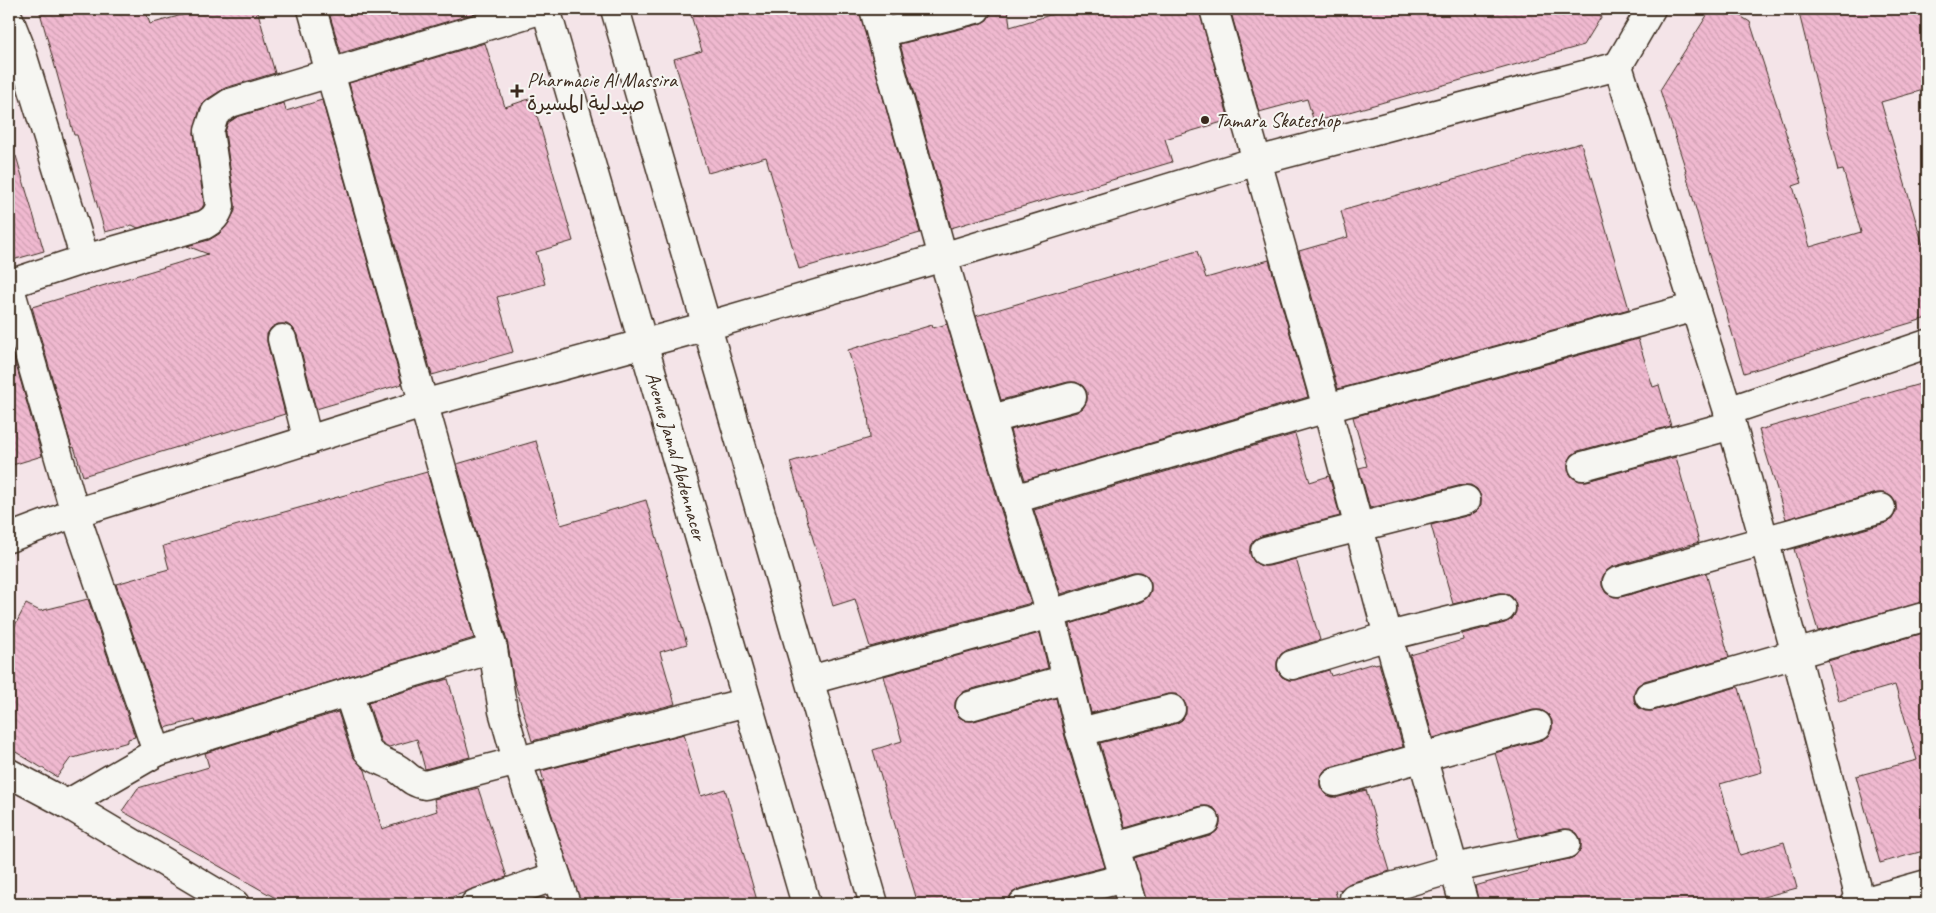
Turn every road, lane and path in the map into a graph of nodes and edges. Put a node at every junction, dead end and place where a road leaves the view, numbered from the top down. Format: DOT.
graph roads {
  1 [pos="312,9"];
  2 [pos="544,9"];
  3 [pos="615,9"];
  4 [pos="976,9"];
  5 [pos="1214,9"];
  6 [pos="1651,9"];
  7 [pos="878,21"];
  8 [pos="12,36"];
  9 [pos="1618,66"];
  10 [pos="328,72"];
  11 [pos="1257,161"];
  12 [pos="943,257"];
  13 [pos="86,259"];
  14 [pos="9,285"];
  15 [pos="1695,307"];
  16 [pos="707,326"];
  17 [pos="282,339"];
  18 [pos="644,344"];
  19 [pos="1927,344"];
  20 [pos="1072,397"];
  21 [pos="423,404"];
  22 [pos="1327,408"];
  23 [pos="1730,418"];
  24 [pos="992,419"];
  25 [pos="308,441"];
  26 [pos="1583,466"];
  27 [pos="1014,499"];
  28 [pos="1466,500"];
  29 [pos="1882,508"];
  30 [pos="75,513"];
  31 [pos="1359,528"];
  32 [pos="9,538"];
  33 [pos="1764,541"];
  34 [pos="1265,551"];
  35 [pos="1617,582"];
  36 [pos="1136,587"];
  37 [pos="1502,608"];
  38 [pos="1051,614"];
  39 [pos="1927,616"];
  40 [pos="1388,636"];
  41 [pos="493,649"];
  42 [pos="1796,654"];
  43 [pos="1292,665"];
  44 [pos="1067,679"];
  45 [pos="810,680"];
  46 [pos="348,692"];
  47 [pos="1649,696"];
  48 [pos="747,702"];
  49 [pos="970,706"];
  50 [pos="1171,709"];
  51 [pos="1537,725"];
  52 [pos="1080,732"];
  53 [pos="157,752"];
  54 [pos="1422,758"];
  55 [pos="517,760"];
  56 [pos="9,773"];
  57 [pos="1335,782"];
  58 [pos="67,804"];
  59 [pos="1205,821"];
  60 [pos="1566,844"];
  61 [pos="1116,847"];
  62 [pos="1455,868"];
  63 [pos="556,876"];
  64 [pos="1125,878"];
  65 [pos="1927,884"];
  66 [pos="1354,898"];
  67 [pos="1858,903"];
  68 [pos="235,904"];
  69 [pos="475,904"];
  70 [pos="566,904"];
  71 [pos="806,904"];
  72 [pos="874,904"];
  73 [pos="1023,904"];
  74 [pos="1132,904"];
  75 [pos="1464,904"];
  1 -- 10 [label="street"];
  2 -- 10 [label="street"];
  2 -- 18 [label="street, Avenue Jamal Abdennacer"];
  3 -- 16 [label="street"];
  4 -- 7 [label="street"];
  5 -- 11 [label="street"];
  6 -- 9 [label="street"];
  7 -- 12 [label="street"];
  8 -- 13 [label="street"];
  9 -- 11 [label="street"];
  9 -- 15 [label="street"];
  10 -- 13 [label="street"];
  10 -- 21 [label="street"];
  11 -- 12 [label="street"];
  11 -- 22 [label="street"];
  12 -- 16 [label="street"];
  12 -- 24 [label="street"];
  13 -- 14 [label="street"];
  14 -- 30 [label="street"];
  15 -- 22 [label="street"];
  15 -- 23 [label="street"];
  16 -- 18 [label="street"];
  16 -- 45 [label="street"];
  17 -- 25 [label="street"];
  18 -- 21 [label="street"];
  18 -- 48 [label="street, Avenue Jamal Abdennacer"];
  19 -- 23 [label="street"];
  20 -- 24 [label="street"];
  21 -- 25 [label="street"];
  21 -- 41 [label="street"];
  22 -- 27 [label="street"];
  22 -- 31 [label="street"];
  23 -- 26 [label="street"];
  23 -- 33 [label="street"];
  24 -- 27 [label="street"];
  25 -- 30 [label="street"];
  27 -- 38 [label="street"];
  28 -- 31 [label="street"];
  29 -- 33 [label="street"];
  30 -- 32 [label="street"];
  30 -- 53 [label="street"];
  31 -- 34 [label="street"];
  31 -- 40 [label="street"];
  33 -- 35 [label="street"];
  33 -- 42 [label="street"];
  36 -- 38 [label="street"];
  37 -- 40 [label="street"];
  38 -- 44 [label="street"];
  38 -- 45 [label="street"];
  39 -- 42 [label="street"];
  40 -- 43 [label="street"];
  40 -- 54 [label="street"];
  41 -- 46 [label="street"];
  41 -- 55 [label="street"];
  42 -- 47 [label="street"];
  42 -- 67 [label="street"];
  44 -- 49 [label="street"];
  44 -- 52 [label="street"];
  45 -- 72 [label="street"];
  46 -- 53 [label="street"];
  46 -- 55 [label="street"];
  48 -- 55 [label="street"];
  48 -- 71 [label="street, Avenue Jamal Abdennacer"];
  50 -- 52 [label="street"];
  51 -- 54 [label="street"];
  52 -- 61 [label="street"];
  53 -- 58 [label="street"];
  54 -- 57 [label="street"];
  54 -- 62 [label="street"];
  55 -- 63 [label="street"];
  56 -- 58 [label="street"];
  58 -- 68 [label="street"];
  59 -- 61 [label="street"];
  60 -- 62 [label="street"];
  61 -- 64 [label="street"];
  62 -- 66 [label="street"];
  62 -- 75 [label="street"];
  63 -- 69 [label="street"];
  63 -- 70 [label="street"];
  64 -- 73 [label="street"];
  64 -- 74 [label="street"];
  65 -- 67 [label="street"];
}
